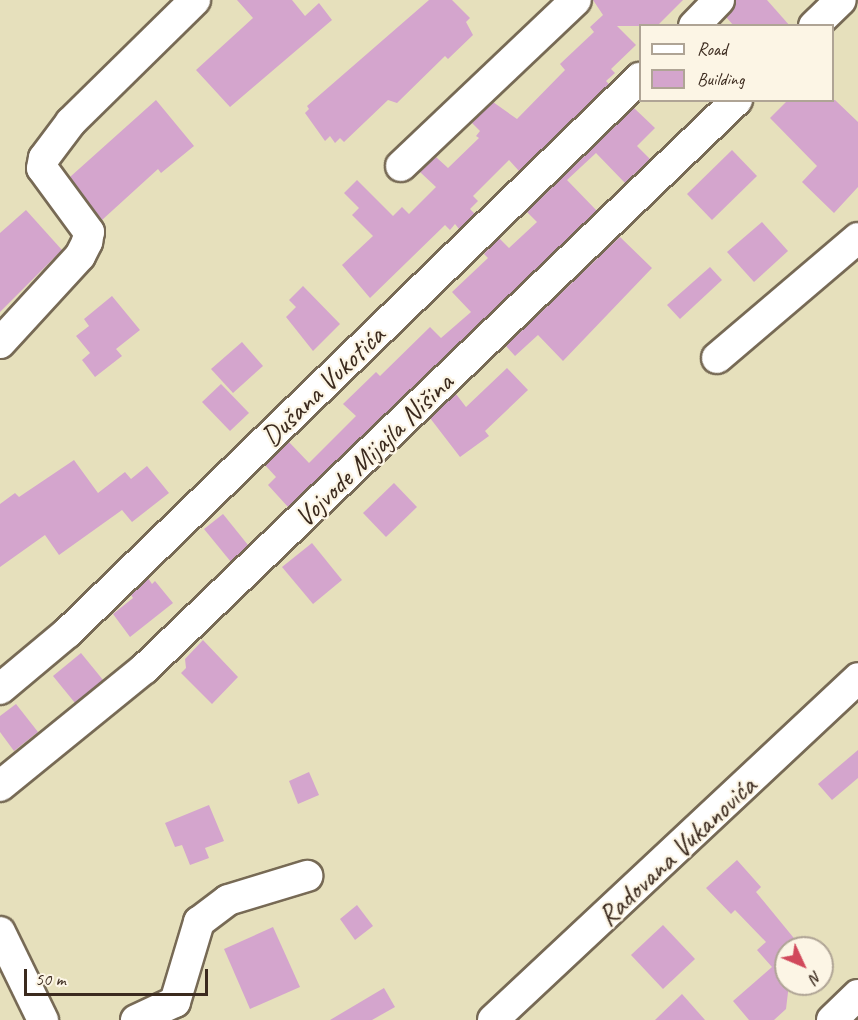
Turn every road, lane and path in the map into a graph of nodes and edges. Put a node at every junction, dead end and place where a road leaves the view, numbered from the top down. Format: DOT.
graph roads {
  1 [pos="195,0"];
  2 [pos="576,0"];
  3 [pos="719,0"];
  4 [pos="841,0"];
  5 [pos="696,24"];
  6 [pos="816,24"];
  7 [pos="639,79"];
  8 [pos="735,102"];
  9 [pos="401,166"];
  10 [pos="858,238"];
  11 [pos="0,344"];
  12 [pos="717,358"];
  13 [pos="858,679"];
  14 [pos="0,689"];
  15 [pos="0,786"];
  16 [pos="307,876"];
  17 [pos="0,932"];
  18 [pos="858,995"];
  19 [pos="43,1020"];
  20 [pos="136,1020"];
  21 [pos="493,1020"];
  22 [pos="832,1020"];
  1 -- 11 [label="street"];
  2 -- 9 [label="street"];
  3 -- 5 [label="street"];
  4 -- 6 [label="street"];
  7 -- 14 [label="street, Dušana Vukotića"];
  8 -- 15 [label="street, Vojvode Mijajla Nišina"];
  10 -- 12 [label="street"];
  13 -- 21 [label="street, Radovana Vukanovića"];
  16 -- 20 [label="street"];
  17 -- 19 [label="street"];
  18 -- 22 [label="street"];
}
